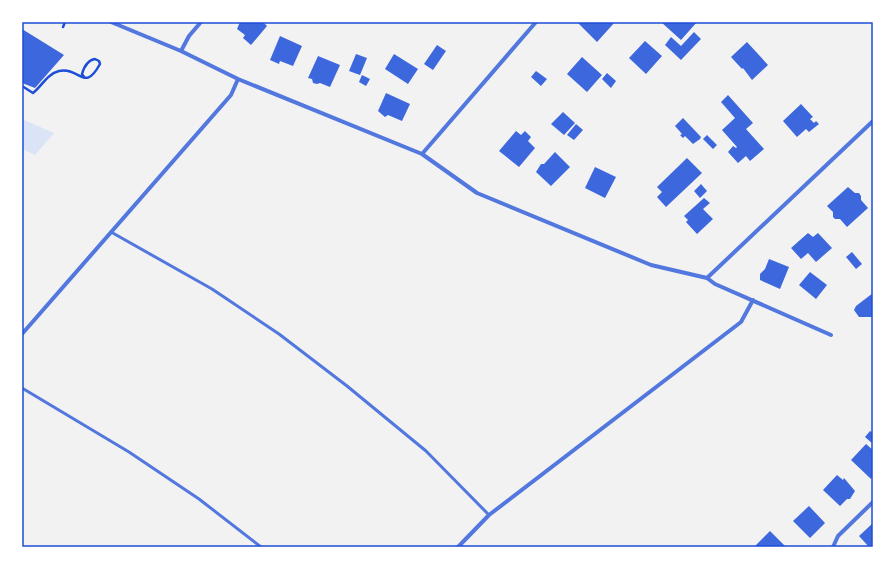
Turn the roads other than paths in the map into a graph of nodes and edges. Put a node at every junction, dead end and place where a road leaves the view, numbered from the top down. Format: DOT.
graph roads {
  1 [pos="111,22"];
  2 [pos="201,22"];
  3 [pos="536,22"];
  4 [pos="181,51"];
  5 [pos="238,79"];
  6 [pos="873,121"];
  7 [pos="422,154"];
  8 [pos="111,232"];
  9 [pos="707,278"];
  10 [pos="753,300"];
  11 [pos="22,334"];
  12 [pos="831,335"];
  13 [pos="22,388"];
  14 [pos="873,502"];
  15 [pos="489,515"];
  16 [pos="261,547"];
  17 [pos="458,547"];
  18 [pos="833,547"];
  1 -- 4 [label="street"];
  2 -- 4 [label="street"];
  3 -- 7 [label="street"];
  4 -- 5 [label="street"];
  5 -- 7 [label="street"];
  5 -- 8 [label="street"];
  6 -- 9 [label="street"];
  7 -- 9 [label="street"];
  8 -- 11 [label="street"];
  8 -- 15 [label="lane"];
  9 -- 10 [label="street"];
  10 -- 12 [label="street"];
  10 -- 15 [label="street"];
  13 -- 16 [label="lane"];
  14 -- 18 [label="street"];
  15 -- 17 [label="street"];
}
